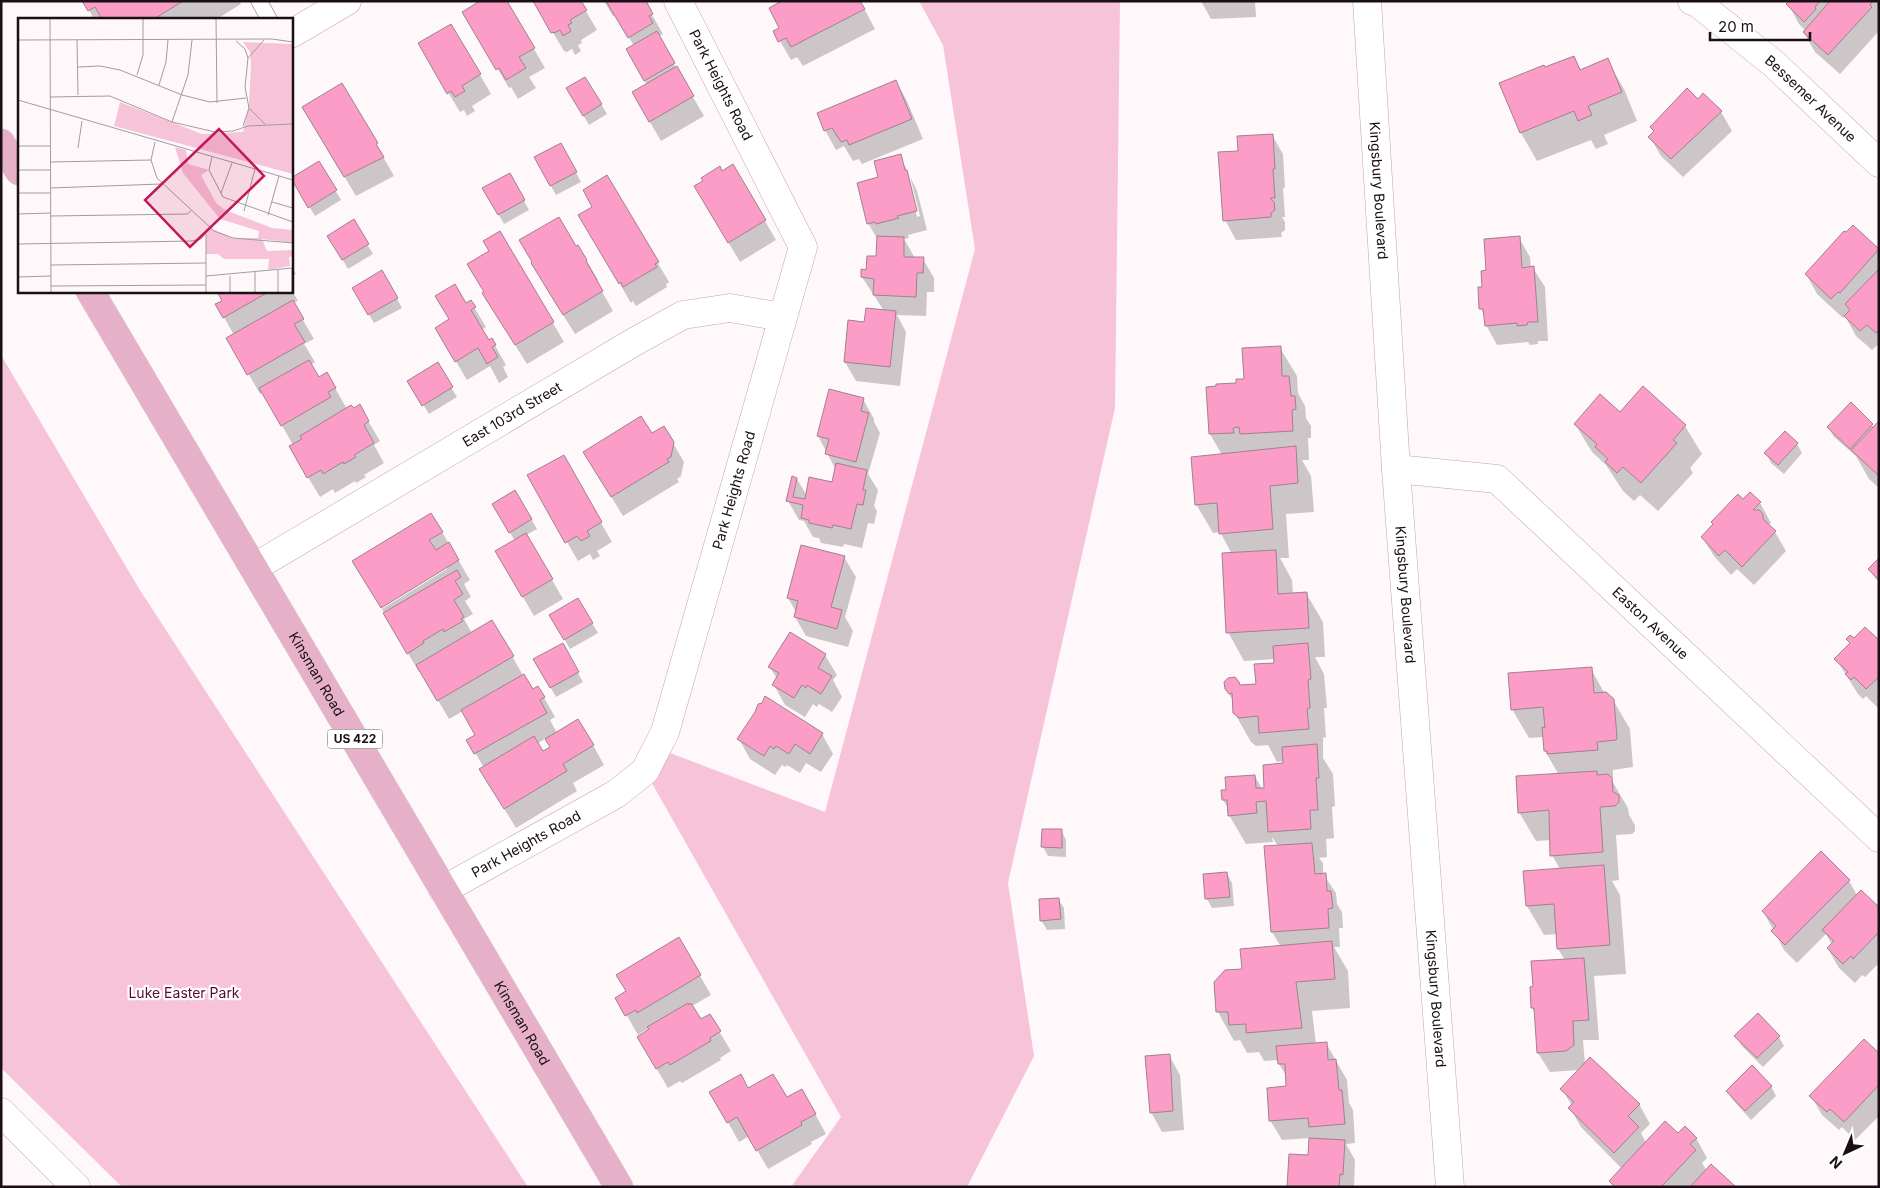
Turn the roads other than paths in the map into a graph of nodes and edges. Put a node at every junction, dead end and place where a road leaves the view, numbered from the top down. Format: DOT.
graph roads {
  1 [pos="259,1"];
  2 [pos="347,1"];
  3 [pos="678,1"];
  4 [pos="1367,1"];
  5 [pos="1692,1"];
  6 [pos="268,18"];
  7 [pos="292,33"];
  8 [pos="1,142"];
  9 [pos="1879,163"];
  10 [pos="18,169"];
  11 [pos="91,292"];
  12 [pos="782,317"];
  13 [pos="1396,469"];
  14 [pos="255,567"];
  15 [pos="1879,838"];
  16 [pos="443,890"];
  17 [pos="1,1112"];
  18 [pos="76,1187"];
  19 [pos="619,1187"];
  20 [pos="1450,1187"];
  1 -- 6 [label="lane"];
  2 -- 7 [label="street"];
  3 -- 12 [label="street, Park Heights Road"];
  4 -- 13 [label="street, Kingsbury Boulevard"];
  5 -- 9 [label="street, Bessemer Avenue"];
  8 -- 10 [label="main road"];
  11 -- 14 [label="main road, Kinsman Road / US 422"];
  12 -- 14 [label="street, East 103rd Street"];
  12 -- 16 [label="street, Park Heights Road"];
  13 -- 15 [label="street, Easton Avenue"];
  13 -- 20 [label="street, Kingsbury Boulevard"];
  14 -- 16 [label="main road, Kinsman Road / US 422"];
  16 -- 19 [label="main road, Kinsman Road / US 422"];
  17 -- 18 [label="street"];
}
